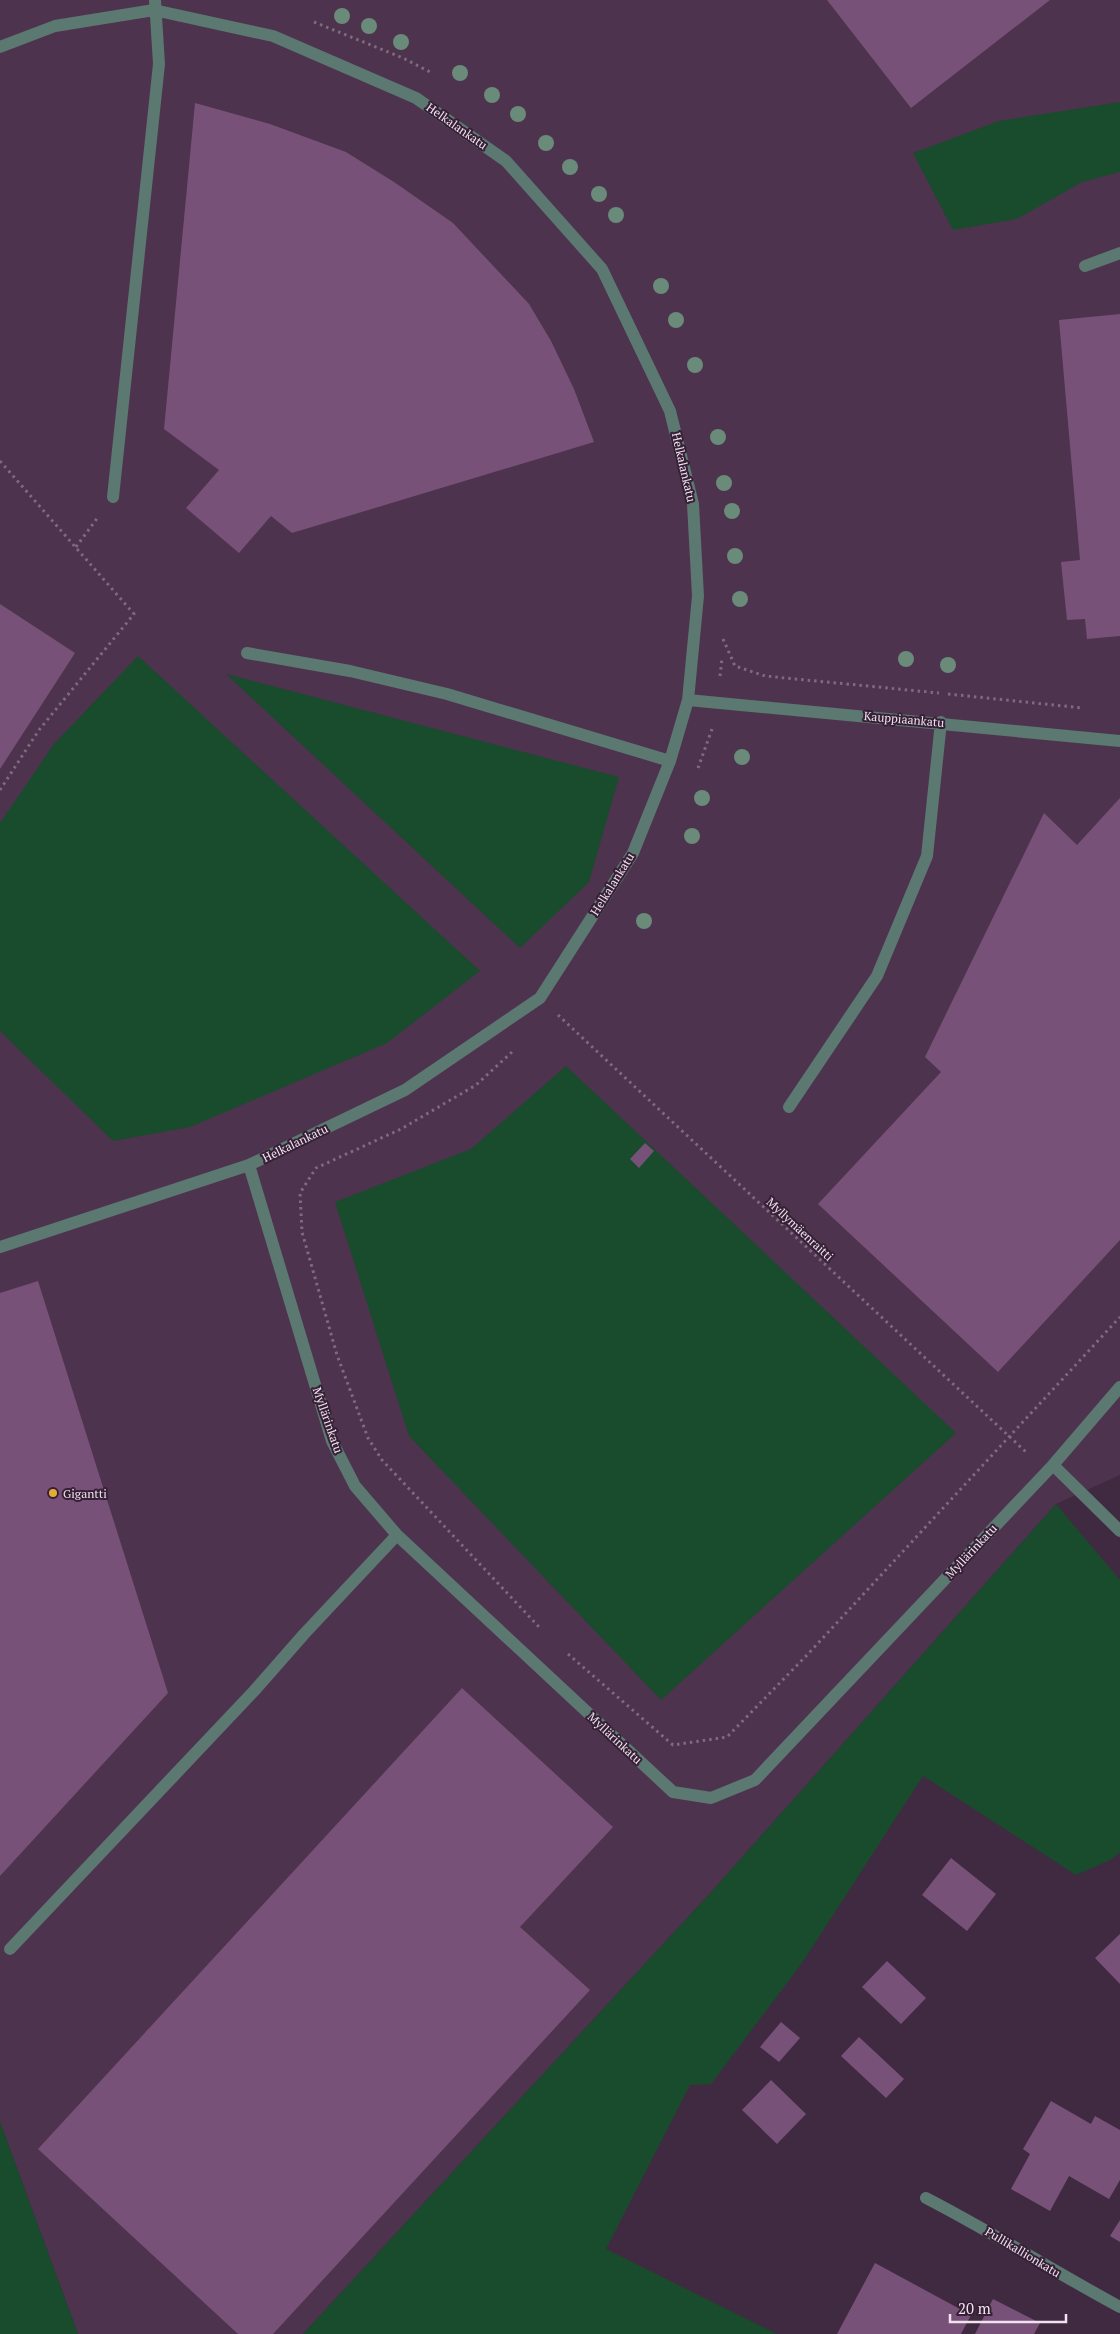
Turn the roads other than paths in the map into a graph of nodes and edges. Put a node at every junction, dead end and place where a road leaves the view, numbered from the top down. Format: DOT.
graph roads {
  1 [pos="154,5"];
  2 [pos="0,47"];
  3 [pos="1120,253"];
  4 [pos="1085,266"];
  5 [pos="113,497"];
  6 [pos="247,653"];
  7 [pos="688,700"];
  8 [pos="941,722"];
  9 [pos="1120,741"];
  10 [pos="670,761"];
  11 [pos="789,1106"];
  12 [pos="249,1165"];
  13 [pos="0,1247"];
  14 [pos="1120,1387"];
  15 [pos="1052,1465"];
  16 [pos="1120,1531"];
  17 [pos="397,1535"];
  18 [pos="10,1949"];
  19 [pos="926,2198"];
  20 [pos="1120,2307"];
  1 -- 2 [label="street, Helkalankatu"];
  1 -- 5 [label="street"];
  1 -- 7 [label="street, Helkalankatu"];
  3 -- 4 [label="street"];
  6 -- 10 [label="street"];
  7 -- 8 [label="street, Kauppiaankatu"];
  7 -- 10 [label="street, Helkalankatu"];
  8 -- 9 [label="street, Kauppiaankatu"];
  8 -- 11 [label="street"];
  10 -- 12 [label="street, Helkalankatu"];
  12 -- 13 [label="street, Helkalankatu"];
  12 -- 17 [label="street, Myllärinkatu"];
  14 -- 15 [label="street, Myllärinkatu"];
  15 -- 16 [label="street"];
  15 -- 17 [label="street, Myllärinkatu"];
  17 -- 18 [label="street"];
  19 -- 20 [label="street, Pullikallionkatu"];
}
